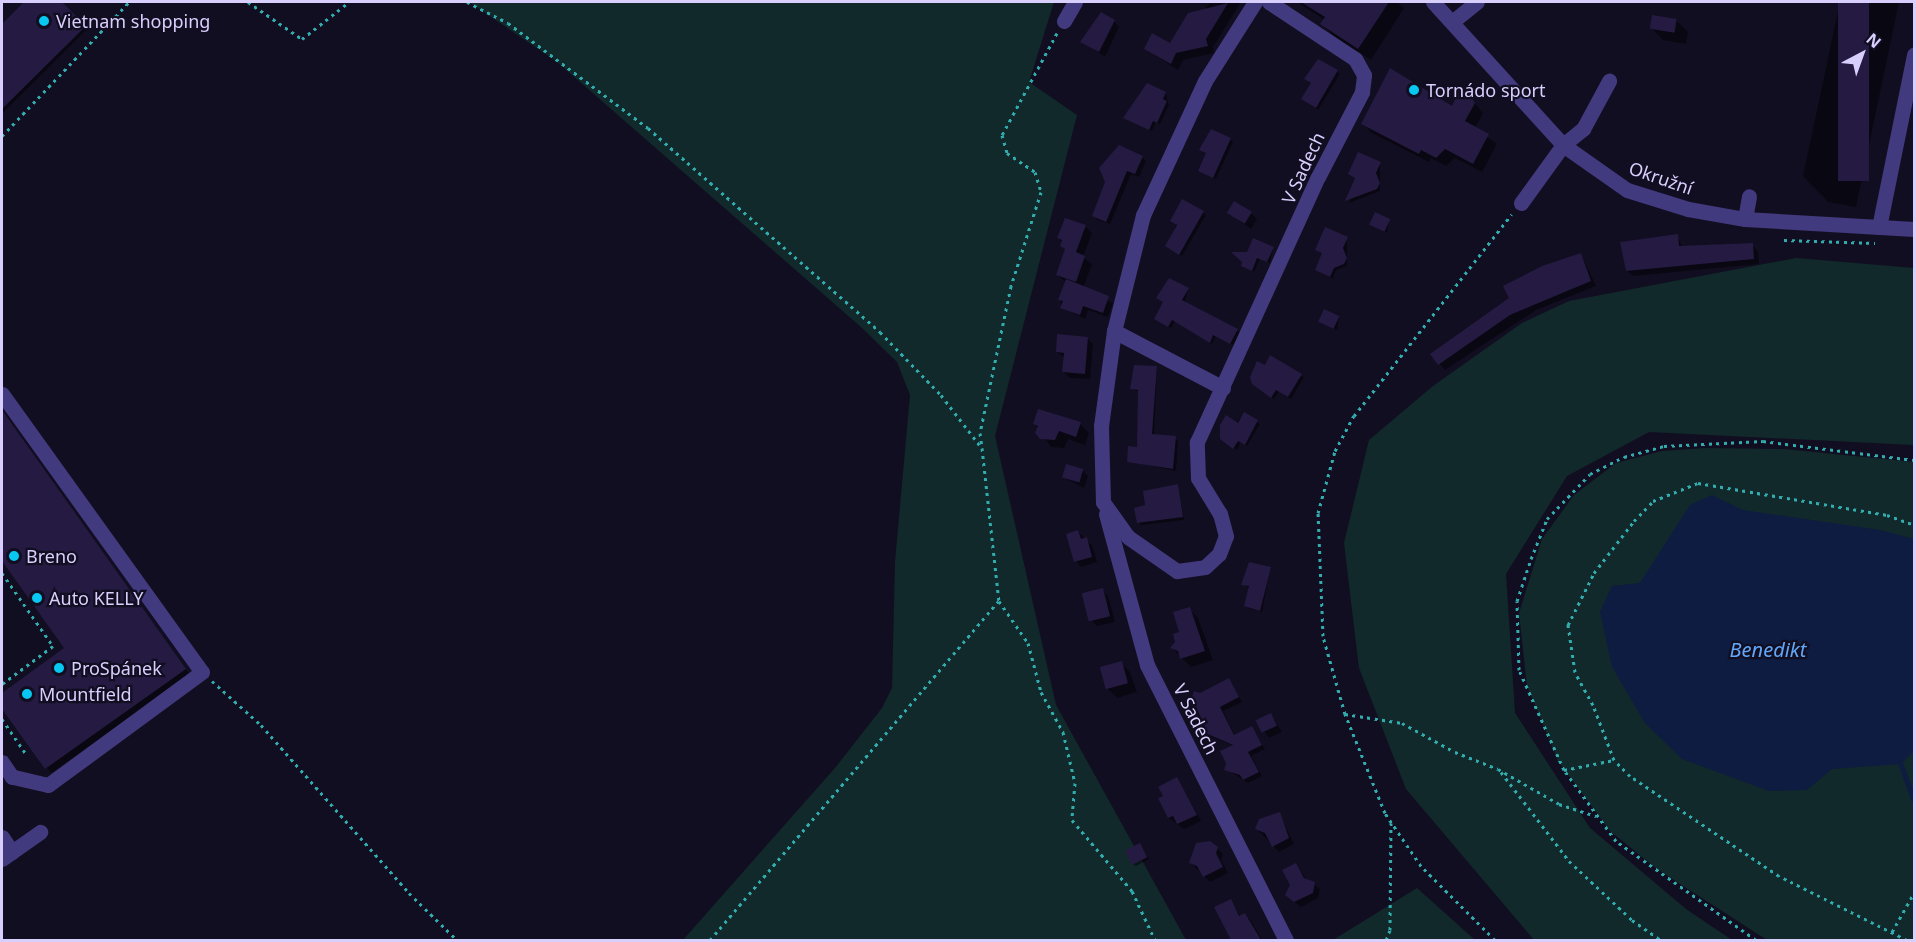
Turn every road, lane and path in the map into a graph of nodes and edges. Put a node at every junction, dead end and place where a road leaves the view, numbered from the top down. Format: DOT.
graph roads {
  1 [pos="129,2"];
  2 [pos="248,2"];
  3 [pos="349,2"];
  4 [pos="467,2"];
  5 [pos="1075,2"];
  6 [pos="1255,2"];
  7 [pos="1269,2"];
  8 [pos="1433,2"];
  9 [pos="1477,2"];
  10 [pos="1064,21"];
  11 [pos="1452,22"];
  12 [pos="1914,55"];
  13 [pos="1609,81"];
  14 [pos="2,136"];
  15 [pos="1563,145"];
  16 [pos="1749,196"];
  17 [pos="1521,202"];
  18 [pos="1745,219"];
  19 [pos="1879,227"];
  20 [pos="1914,229"];
  21 [pos="1784,240"];
  22 [pos="1884,243"];
  23 [pos="1114,332"];
  24 [pos="1223,388"];
  25 [pos="2,394"];
  26 [pos="982,448"];
  27 [pos="1914,460"];
  28 [pos="1103,502"];
  29 [pos="1914,525"];
  30 [pos="2,573"];
  31 [pos="999,601"];
  32 [pos="202,672"];
  33 [pos="2,684"];
  34 [pos="1345,714"];
  35 [pos="2,719"];
  36 [pos="26,754"];
  37 [pos="1614,760"];
  38 [pos="2,762"];
  39 [pos="1498,768"];
  40 [pos="1563,770"];
  41 [pos="1596,816"];
  42 [pos="1391,823"];
  43 [pos="40,832"];
  44 [pos="2,837"];
  45 [pos="7,856"];
  46 [pos="1914,893"];
  47 [pos="1892,932"];
  48 [pos="458,940"];
  49 [pos="710,940"];
  50 [pos="1155,940"];
  51 [pos="1286,940"];
  52 [pos="1386,940"];
  53 [pos="1495,940"];
  54 [pos="1661,940"];
  55 [pos="1756,940"];
  56 [pos="1908,940"];
  1 -- 14 [label="path"];
  2 -- 3 [label="path"];
  4 -- 26 [label="path"];
  5 -- 10 [label="street"];
  6 -- 23 [label="street, V Sadech"];
  7 -- 24 [label="street, V Sadech"];
  8 -- 11 [label="street, Okružní"];
  9 -- 11 [label="street"];
  10 -- 26 [label="path"];
  11 -- 15 [label="street, Okružní"];
  12 -- 19 [label="street"];
  13 -- 15 [label="street"];
  15 -- 17 [label="street"];
  15 -- 18 [label="street, Okružní"];
  16 -- 18 [label="street"];
  17 -- 34 [label="path"];
  18 -- 19 [label="street, Okružní"];
  19 -- 20 [label="street, Okružní"];
  21 -- 22 [label="path"];
  23 -- 24 [label="street"];
  23 -- 28 [label="street, V Sadech"];
  24 -- 28 [label="street, V Sadech"];
  25 -- 32 [label="street"];
  26 -- 31 [label="path"];
  27 -- 40 [label="path"];
  28 -- 51 [label="street, V Sadech"];
  29 -- 37 [label="path"];
  30 -- 33 [label="path"];
  31 -- 49 [label="path"];
  31 -- 50 [label="path"];
  32 -- 38 [label="street"];
  32 -- 48 [label="path"];
  34 -- 39 [label="path"];
  34 -- 42 [label="path"];
  35 -- 36 [label="path"];
  37 -- 40 [label="path"];
  37 -- 47 [label="path"];
  39 -- 41 [label="path"];
  39 -- 54 [label="path"];
  40 -- 41 [label="path"];
  41 -- 55 [label="path"];
  42 -- 52 [label="path"];
  42 -- 53 [label="path"];
  43 -- 45 [label="street"];
  44 -- 45 [label="street"];
  46 -- 47 [label="path"];
  47 -- 56 [label="path"];
}
